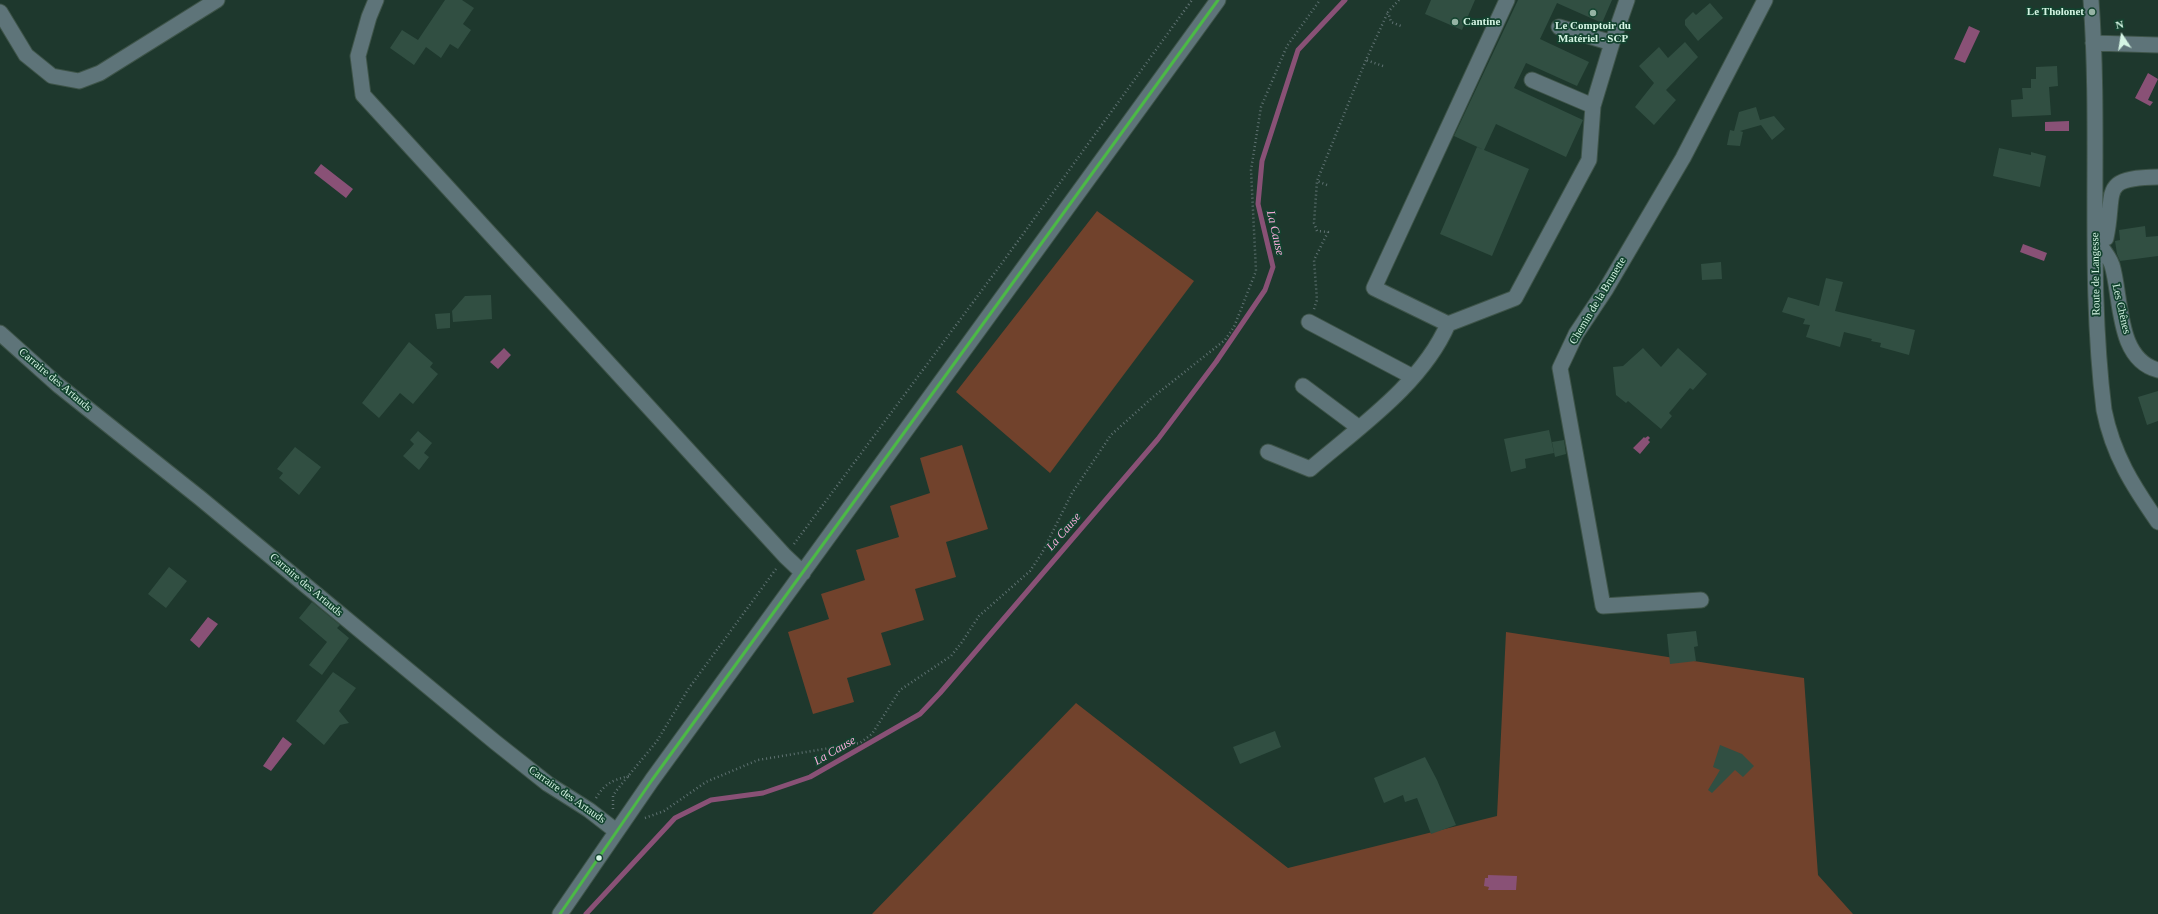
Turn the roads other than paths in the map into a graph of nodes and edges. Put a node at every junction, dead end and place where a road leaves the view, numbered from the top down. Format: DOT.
graph roads {
  1 [pos="217,0"];
  2 [pos="376,0"];
  3 [pos="1218,0"];
  4 [pos="1507,0"];
  5 [pos="1627,0"];
  6 [pos="1765,0"];
  7 [pos="2092,6"];
  8 [pos="0,12"];
  9 [pos="1559,26"];
  10 [pos="1612,42"];
  11 [pos="2093,44"];
  12 [pos="2158,45"];
  13 [pos="1532,80"];
  14 [pos="1593,106"];
  15 [pos="2158,177"];
  16 [pos="2095,239"];
  17 [pos="1309,322"];
  18 [pos="1448,324"];
  19 [pos="0,333"];
  20 [pos="2158,370"];
  21 [pos="1413,377"];
  22 [pos="1303,386"];
  23 [pos="1358,427"];
  24 [pos="1268,452"];
  25 [pos="2158,522"];
  26 [pos="803,573"];
  27 [pos="1701,600"];
  28 [pos="612,827"];
  29 [pos="560,914"];
  1 -- 8 [label="street"];
  2 -- 26 [label="street"];
  3 -- 26 [label="street"];
  4 -- 18 [label="street"];
  5 -- 10 [label="street"];
  6 -- 27 [label="street, Chemin de la Brunette"];
  7 -- 11 [label="street, Route de Langesse"];
  9 -- 10 [label="street"];
  10 -- 14 [label="street"];
  11 -- 12 [label="street"];
  11 -- 16 [label="street, Route de Langesse"];
  13 -- 14 [label="street"];
  14 -- 18 [label="street"];
  15 -- 16 [label="street"];
  16 -- 20 [label="street, Les Chênes"];
  16 -- 25 [label="street, Route de Langesse"];
  17 -- 21 [label="street"];
  18 -- 21 [label="street"];
  19 -- 28 [label="street, Carraire des Artauds"];
  21 -- 23 [label="street"];
  22 -- 23 [label="street"];
  23 -- 24 [label="street"];
  26 -- 28 [label="street"];
  28 -- 29 [label="street"];
}
